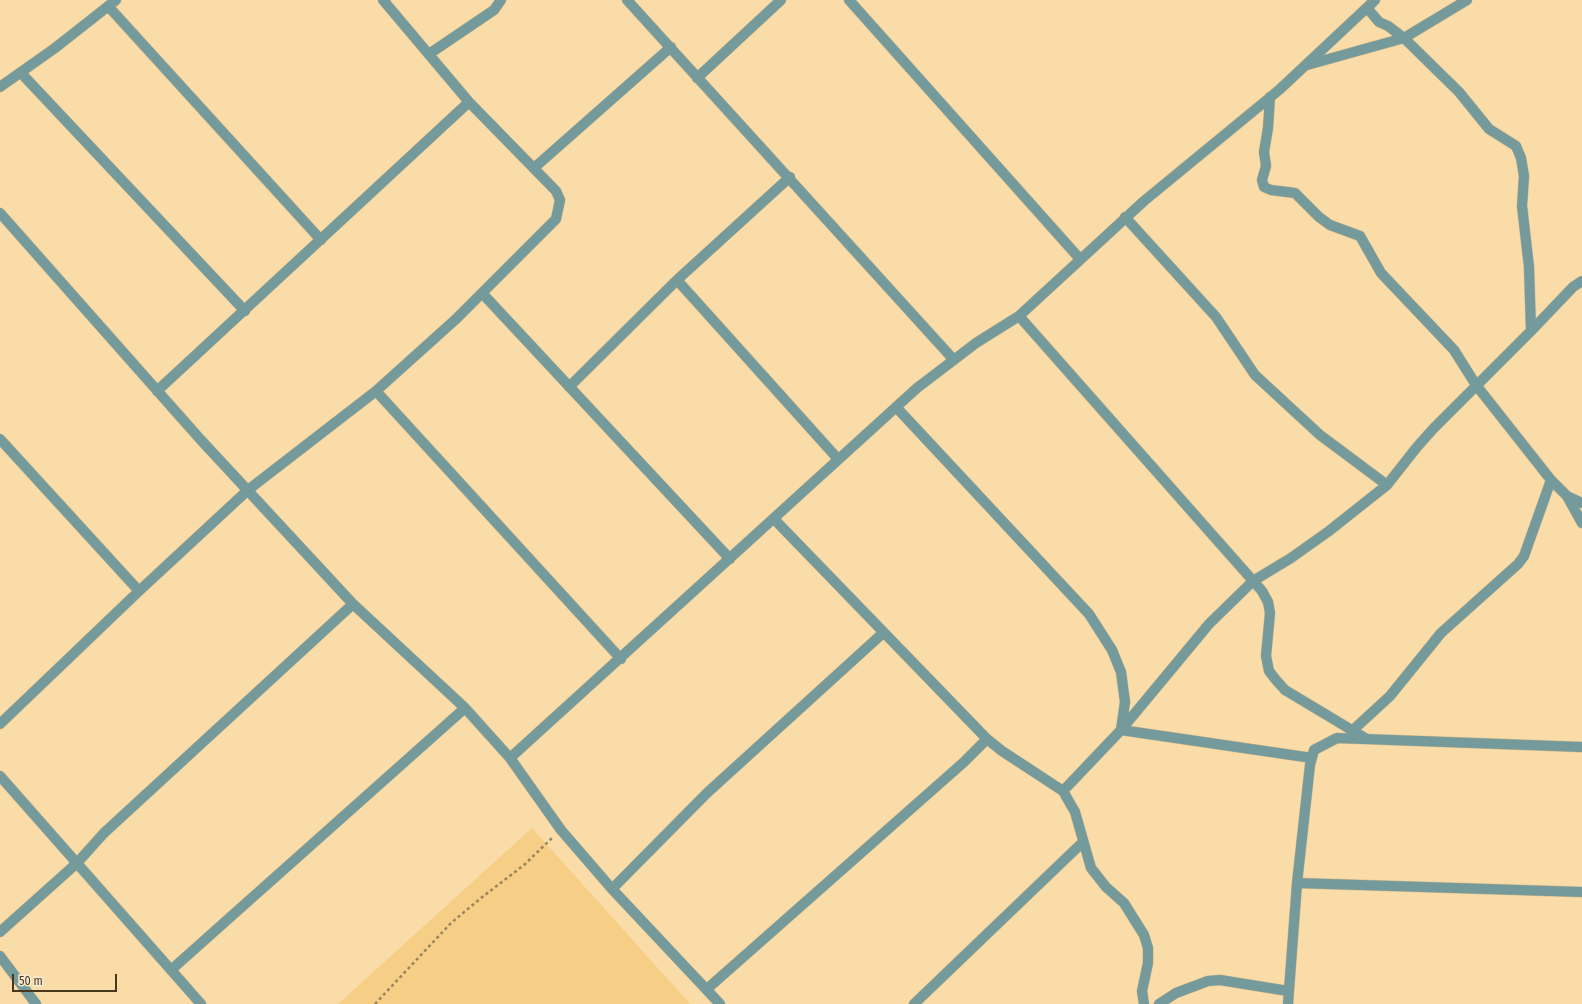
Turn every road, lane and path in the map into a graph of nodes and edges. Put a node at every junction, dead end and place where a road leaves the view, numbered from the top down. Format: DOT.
graph roads {
  1 [pos="383,0"];
  2 [pos="501,0"];
  3 [pos="628,0"];
  4 [pos="780,0"];
  5 [pos="849,0"];
  6 [pos="1375,0"];
  7 [pos="1466,0"];
  8 [pos="112,3"];
  9 [pos="1367,8"];
  10 [pos="1404,38"];
  11 [pos="671,46"];
  12 [pos="429,54"];
  13 [pos="1305,66"];
  14 [pos="21,72"];
  15 [pos="698,78"];
  16 [pos="0,87"];
  17 [pos="1270,97"];
  18 [pos="469,102"];
  19 [pos="534,168"];
  20 [pos="790,177"];
  21 [pos="1,215"];
  22 [pos="1125,218"];
  23 [pos="321,240"];
  24 [pos="1080,259"];
  25 [pos="677,280"];
  26 [pos="1582,280"];
  27 [pos="482,293"];
  28 [pos="245,311"];
  29 [pos="1019,316"];
  30 [pos="1531,331"];
  31 [pos="954,360"];
  32 [pos="1476,385"];
  33 [pos="569,387"];
  34 [pos="376,390"];
  35 [pos="157,391"];
  36 [pos="896,407"];
  37 [pos="0,439"];
  38 [pos="838,459"];
  39 [pos="1551,480"];
  40 [pos="1387,485"];
  41 [pos="248,490"];
  42 [pos="1567,496"];
  43 [pos="1582,503"];
  44 [pos="774,519"];
  45 [pos="1582,523"];
  46 [pos="730,559"];
  47 [pos="1253,581"];
  48 [pos="139,591"];
  49 [pos="354,604"];
  50 [pos="883,633"];
  51 [pos="621,659"];
  52 [pos="464,708"];
  53 [pos="0,724"];
  54 [pos="1121,730"];
  55 [pos="1352,730"];
  56 [pos="1365,738"];
  57 [pos="987,739"];
  58 [pos="1582,747"];
  59 [pos="510,758"];
  60 [pos="1312,758"];
  61 [pos="0,776"];
  62 [pos="1063,791"];
  63 [pos="560,830"];
  64 [pos="1083,842"];
  65 [pos="77,863"];
  66 [pos="1297,883"];
  67 [pos="612,889"];
  68 [pos="1582,892"];
  69 [pos="0,932"];
  70 [pos="0,956"];
  71 [pos="172,970"];
  72 [pos="707,989"];
  73 [pos="1288,991"];
  74 [pos="36,1004"];
  75 [pos="202,1004"];
  76 [pos="375,1004"];
  77 [pos="720,1004"];
  78 [pos="914,1004"];
  79 [pos="1144,1004"];
  80 [pos="1159,1004"];
  81 [pos="1288,1004"];
  1 -- 12 [label="street"];
  2 -- 12 [label="street"];
  3 -- 11 [label="street"];
  4 -- 15 [label="street"];
  5 -- 24 [label="street"];
  6 -- 9 [label="street"];
  7 -- 10 [label="street"];
  8 -- 14 [label="street"];
  8 -- 23 [label="street"];
  9 -- 10 [label="street"];
  9 -- 13 [label="street"];
  10 -- 13 [label="street"];
  10 -- 30 [label="street"];
  11 -- 15 [label="street"];
  11 -- 19 [label="street"];
  12 -- 18 [label="street"];
  13 -- 17 [label="street"];
  14 -- 16 [label="street"];
  14 -- 28 [label="street"];
  15 -- 20 [label="street"];
  17 -- 22 [label="street"];
  17 -- 32 [label="street"];
  18 -- 19 [label="street"];
  18 -- 23 [label="street"];
  19 -- 27 [label="street"];
  20 -- 25 [label="street"];
  20 -- 31 [label="street"];
  21 -- 35 [label="street"];
  22 -- 24 [label="street"];
  22 -- 40 [label="street"];
  23 -- 28 [label="street"];
  24 -- 29 [label="street"];
  25 -- 33 [label="street"];
  25 -- 38 [label="street"];
  26 -- 30 [label="street"];
  27 -- 33 [label="street"];
  27 -- 34 [label="street"];
  28 -- 35 [label="street"];
  29 -- 31 [label="street"];
  29 -- 47 [label="street"];
  30 -- 32 [label="street"];
  31 -- 36 [label="street"];
  32 -- 39 [label="street"];
  32 -- 40 [label="street"];
  33 -- 46 [label="street"];
  34 -- 41 [label="street"];
  34 -- 51 [label="street"];
  35 -- 41 [label="street"];
  36 -- 38 [label="street"];
  36 -- 54 [label="street"];
  37 -- 48 [label="street"];
  38 -- 44 [label="street"];
  39 -- 42 [label="street"];
  39 -- 55 [label="street"];
  40 -- 47 [label="street"];
  41 -- 48 [label="street"];
  41 -- 49 [label="street"];
  42 -- 43 [label="street"];
  42 -- 45 [label="street"];
  44 -- 46 [label="street"];
  44 -- 50 [label="street"];
  46 -- 51 [label="street"];
  47 -- 54 [label="street"];
  47 -- 55 [label="street"];
  48 -- 53 [label="street"];
  49 -- 52 [label="street"];
  49 -- 65 [label="street"];
  50 -- 57 [label="street"];
  50 -- 67 [label="street"];
  51 -- 59 [label="street"];
  52 -- 59 [label="street"];
  52 -- 71 [label="street"];
  54 -- 60 [label="street"];
  54 -- 62 [label="street"];
  55 -- 56 [label="street"];
  56 -- 58 [label="street"];
  56 -- 60 [label="street"];
  57 -- 62 [label="street"];
  57 -- 72 [label="street"];
  59 -- 63 [label="street"];
  60 -- 66 [label="street"];
  61 -- 65 [label="street"];
  62 -- 64 [label="street"];
  63 -- 67 [label="street"];
  63 -- 76 [label="path"];
  64 -- 78 [label="street"];
  64 -- 79 [label="street"];
  65 -- 69 [label="street"];
  65 -- 71 [label="street"];
  66 -- 68 [label="street"];
  66 -- 73 [label="street"];
  67 -- 72 [label="street"];
  70 -- 74 [label="street"];
  71 -- 75 [label="street"];
  72 -- 77 [label="street"];
  73 -- 80 [label="street"];
  73 -- 81 [label="street"];
}
